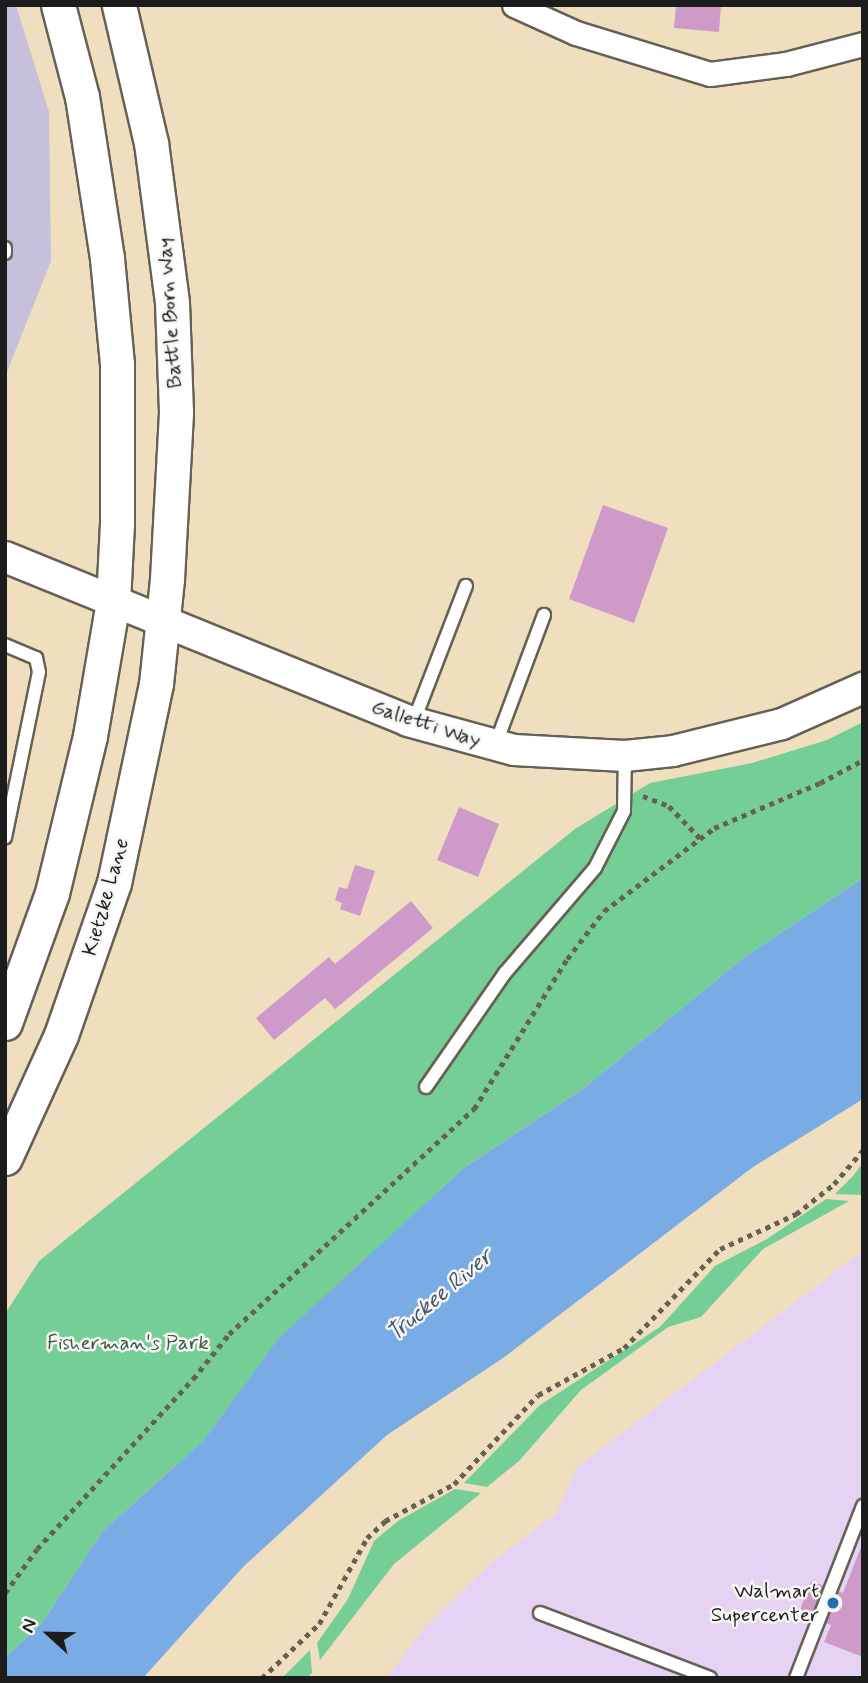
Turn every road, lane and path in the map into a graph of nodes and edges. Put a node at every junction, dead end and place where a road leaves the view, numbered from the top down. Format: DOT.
graph roads {
  1 [pos="58,5"];
  2 [pos="120,5"];
  3 [pos="514,5"];
  4 [pos="863,44"];
  5 [pos="5,557"];
  6 [pos="466,586"];
  7 [pos="113,601"];
  8 [pos="544,615"];
  9 [pos="162,624"];
  10 [pos="5,645"];
  11 [pos="863,688"];
  12 [pos="413,723"];
  13 [pos="495,746"];
  14 [pos="625,756"];
  15 [pos="863,760"];
  16 [pos="625,788"];
  17 [pos="5,838"];
  18 [pos="700,838"];
  19 [pos="5,1023"];
  20 [pos="426,1087"];
  21 [pos="863,1150"];
  22 [pos="5,1158"];
  23 [pos="863,1506"];
  24 [pos="5,1593"];
  25 [pos="540,1613"];
  26 [pos="262,1678"];
  27 [pos="710,1678"];
  28 [pos="796,1678"];
  1 -- 7 [label="main road"];
  2 -- 9 [label="main road, Battle Born Way"];
  3 -- 4 [label="street"];
  5 -- 7 [label="street, Galletti Way"];
  6 -- 12 [label="lane"];
  7 -- 9 [label="street, Galletti Way"];
  7 -- 19 [label="main road"];
  8 -- 13 [label="lane"];
  9 -- 12 [label="street, Galletti Way"];
  9 -- 22 [label="main road, Kietzke Lane"];
  10 -- 17 [label="lane"];
  11 -- 14 [label="street, Galletti Way"];
  12 -- 13 [label="street, Galletti Way"];
  13 -- 14 [label="street, Galletti Way"];
  14 -- 16 [label="lane"];
  15 -- 18 [label="path"];
  16 -- 18 [label="path"];
  16 -- 20 [label="lane"];
  18 -- 24 [label="path"];
  21 -- 26 [label="path"];
  23 -- 28 [label="lane"];
  25 -- 27 [label="lane"];
}
